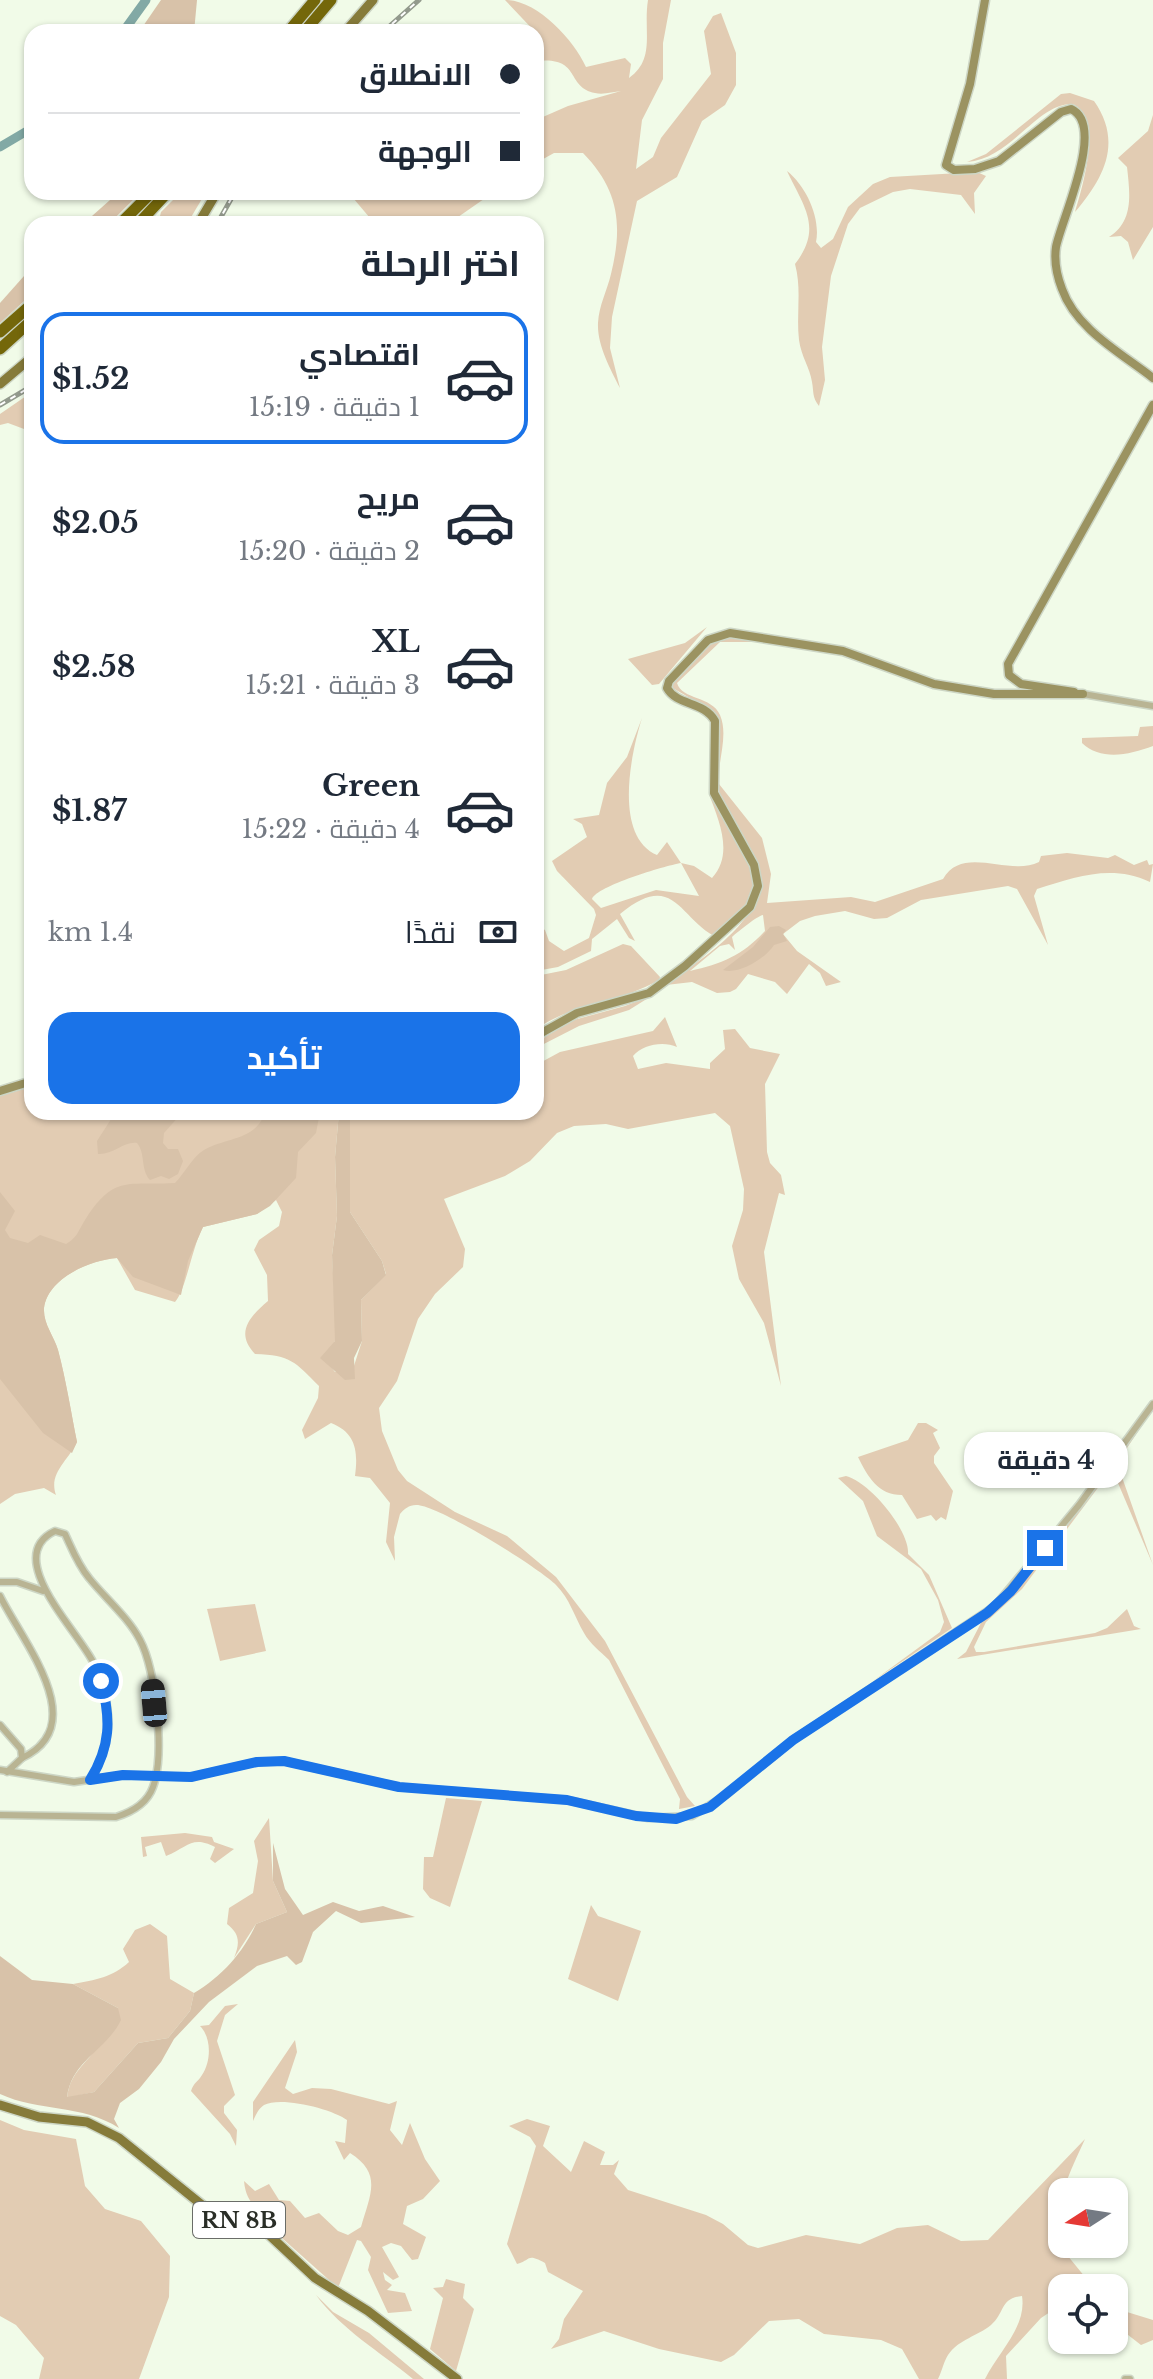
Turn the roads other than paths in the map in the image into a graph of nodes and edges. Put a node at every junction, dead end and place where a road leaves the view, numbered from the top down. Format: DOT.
graph roads {
  1 [pos="315,0"];
  2 [pos="331,0"];
  3 [pos="373,0"];
  4 [pos="985,0"];
  5 [pos="295,24"];
  6 [pos="311,24"];
  7 [pos="352,24"];
  8 [pos="144,200"];
  9 [pos="160,200"];
  10 [pos="128,216"];
  11 [pos="146,216"];
  12 [pos="24,311"];
  13 [pos="24,327"];
  14 [pos="0,332"];
  15 [pos="0,349"];
  16 [pos="24,364"];
  17 [pos="1153,378"];
  18 [pos="0,384"];
  19 [pos="1153,405"];
  20 [pos="1083,694"];
  21 [pos="1153,706"];
  22 [pos="544,1032"];
  23 [pos="24,1084"];
  24 [pos="0,1091"];
  25 [pos="1153,1404"];
  26 [pos="0,1582"];
  27 [pos="43,1591"];
  28 [pos="0,1596"];
  29 [pos="0,1725"];
  30 [pos="22,1758"];
  31 [pos="4,1771"];
  32 [pos="156,1776"];
  33 [pos="90,1780"];
  34 [pos="0,1815"];
  35 [pos="0,2105"];
  36 [pos="457,2379"];
  1 -- 5 [label="highway"];
  2 -- 6 [label="highway"];
  3 -- 7 [label="main road"];
  4 -- 17 [label="street"];
  8 -- 10 [label="highway"];
  9 -- 11 [label="highway"];
  12 -- 14 [label="highway"];
  13 -- 15 [label="highway"];
  16 -- 18 [label="main road"];
  19 -- 20 [label="street"];
  20 -- 21 [label="street"];
  20 -- 22 [label="street"];
  23 -- 24 [label="street"];
  25 -- 32 [label="street"];
  26 -- 27 [label="street"];
  27 -- 32 [label="street"];
  27 -- 33 [label="street"];
  28 -- 30 [label="street"];
  29 -- 30 [label="street"];
  30 -- 31 [label="street"];
  31 -- 33 [label="street"];
  32 -- 33 [label="street"];
  32 -- 34 [label="street"];
  35 -- 36 [label="main road, RN 8B"];
}
